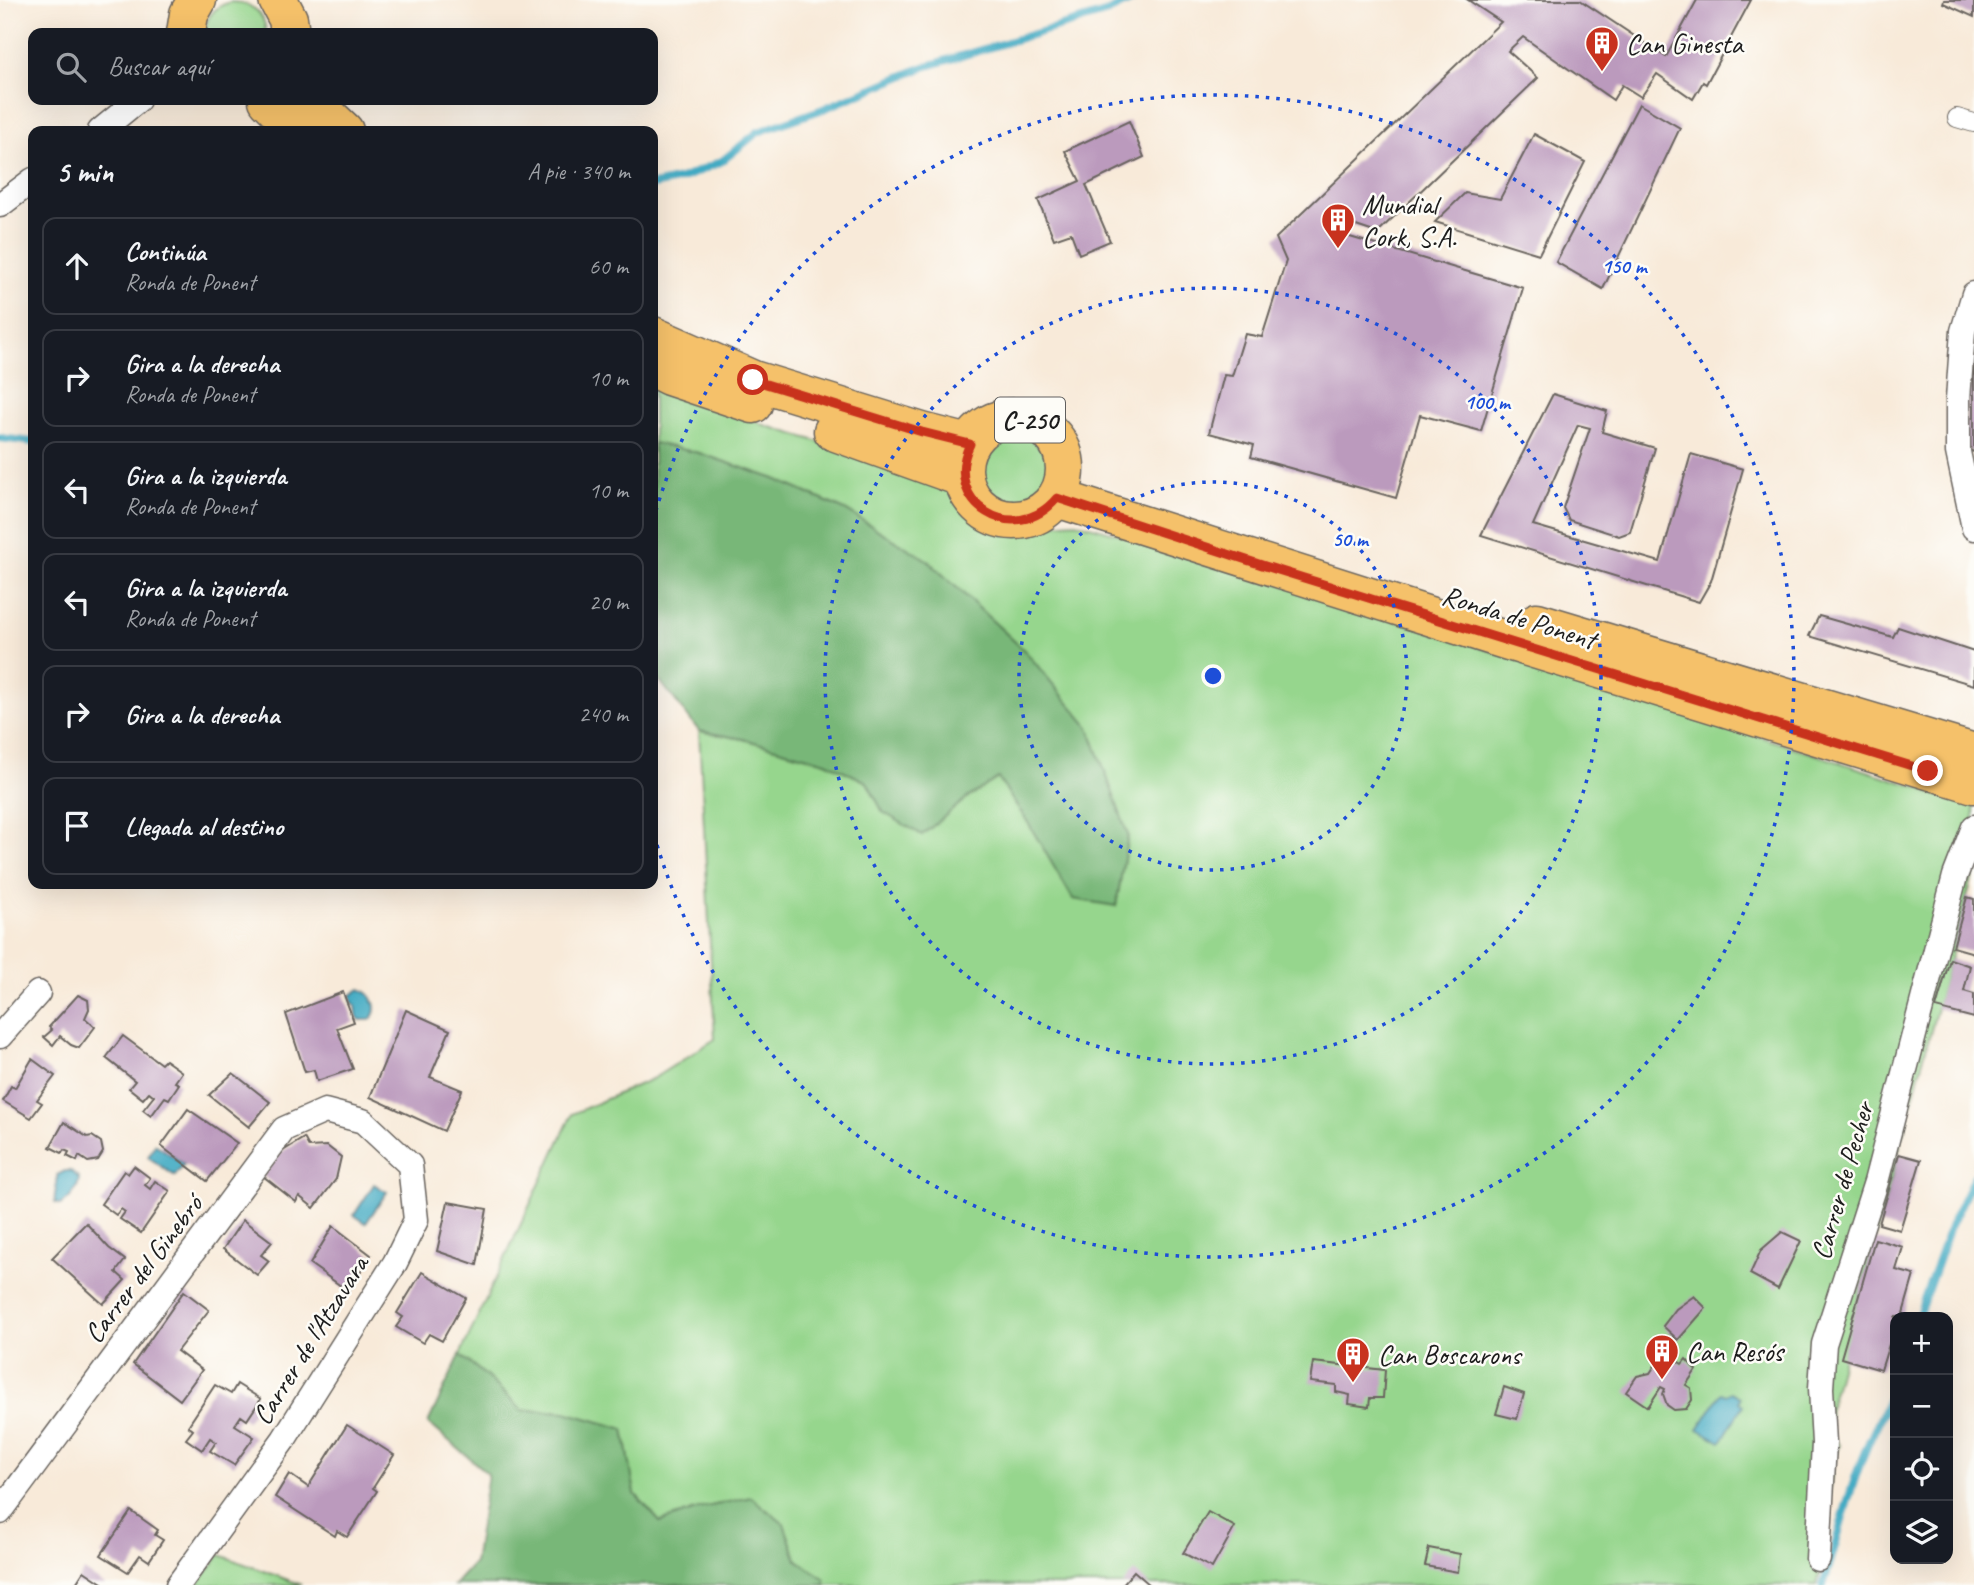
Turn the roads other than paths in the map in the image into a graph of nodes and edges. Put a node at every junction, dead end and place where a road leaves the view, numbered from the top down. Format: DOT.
graph roads {
  1 [pos="132,105"];
  2 [pos="273,105"];
  3 [pos="316,105"];
  4 [pos="106,126"];
  5 [pos="294,126"];
  6 [pos="339,126"];
  7 [pos="28,184"];
  8 [pos="0,205"];
  9 [pos="1974,294"];
  10 [pos="658,338"];
  11 [pos="658,370"];
  12 [pos="967,461"];
  13 [pos="1061,486"];
  14 [pos="1974,528"];
  15 [pos="1974,752"];
  16 [pos="1974,783"];
  17 [pos="1974,827"];
  18 [pos="38,993"];
  19 [pos="0,1035"];
  20 [pos="363,1121"];
  21 [pos="0,1512"];
  22 [pos="1818,1559"];
  23 [pos="178,1585"];
  1 -- 4 [label="street"];
  2 -- 5 [label="main road"];
  3 -- 6 [label="main road"];
  7 -- 8 [label="street"];
  9 -- 14 [label="street"];
  10 -- 12 [label="main road, C-250"];
  11 -- 12 [label="main road"];
  12 -- 13 [label="main road"];
  12 -- 13 [label="main road, C-250"];
  13 -- 15 [label="main road, Ronda de Ponent / C-250"];
  13 -- 16 [label="main road"];
  17 -- 22 [label="street, Carrer de Pecher"];
  18 -- 19 [label="street"];
  20 -- 21 [label="street, Carrer del Ginebró"];
  20 -- 23 [label="street, Carrer de l'Atzavara"];
}
